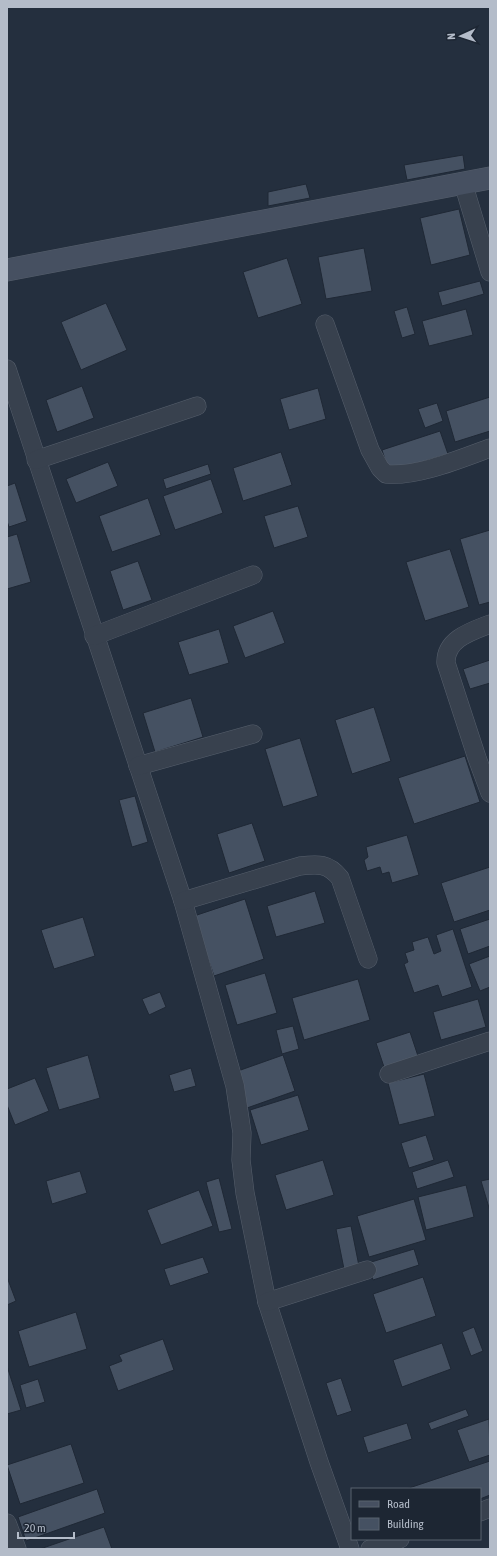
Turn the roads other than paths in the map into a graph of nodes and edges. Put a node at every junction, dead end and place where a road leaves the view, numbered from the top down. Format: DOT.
graph roads {
  1 [pos="490,178"];
  2 [pos="463,183"];
  3 [pos="7,270"];
  4 [pos="490,272"];
  5 [pos="325,324"];
  6 [pos="7,369"];
  7 [pos="197,406"];
  8 [pos="490,448"];
  9 [pos="36,460"];
  10 [pos="253,575"];
  11 [pos="490,624"];
  12 [pos="94,636"];
  13 [pos="254,734"];
  14 [pos="483,756"];
  15 [pos="138,766"];
  16 [pos="490,794"];
  17 [pos="183,901"];
  18 [pos="368,959"];
  19 [pos="490,1041"];
  20 [pos="389,1074"];
  21 [pos="367,1270"];
  22 [pos="267,1302"];
  23 [pos="7,1523"];
  24 [pos="397,1540"];
  25 [pos="17,1549"];
  26 [pos="350,1549"];
  27 [pos="370,1549"];
  1 -- 2 [label="main road"];
  2 -- 3 [label="main road"];
  2 -- 4 [label="street"];
  5 -- 8 [label="street"];
  6 -- 9 [label="street"];
  7 -- 9 [label="street"];
  9 -- 12 [label="street"];
  10 -- 12 [label="street"];
  11 -- 14 [label="street"];
  12 -- 15 [label="street"];
  13 -- 15 [label="street"];
  14 -- 16 [label="street"];
  15 -- 17 [label="street"];
  17 -- 18 [label="street"];
  17 -- 22 [label="street"];
  19 -- 20 [label="street"];
  21 -- 22 [label="street"];
  22 -- 26 [label="street"];
  23 -- 25 [label="street"];
  24 -- 27 [label="street"];
}
